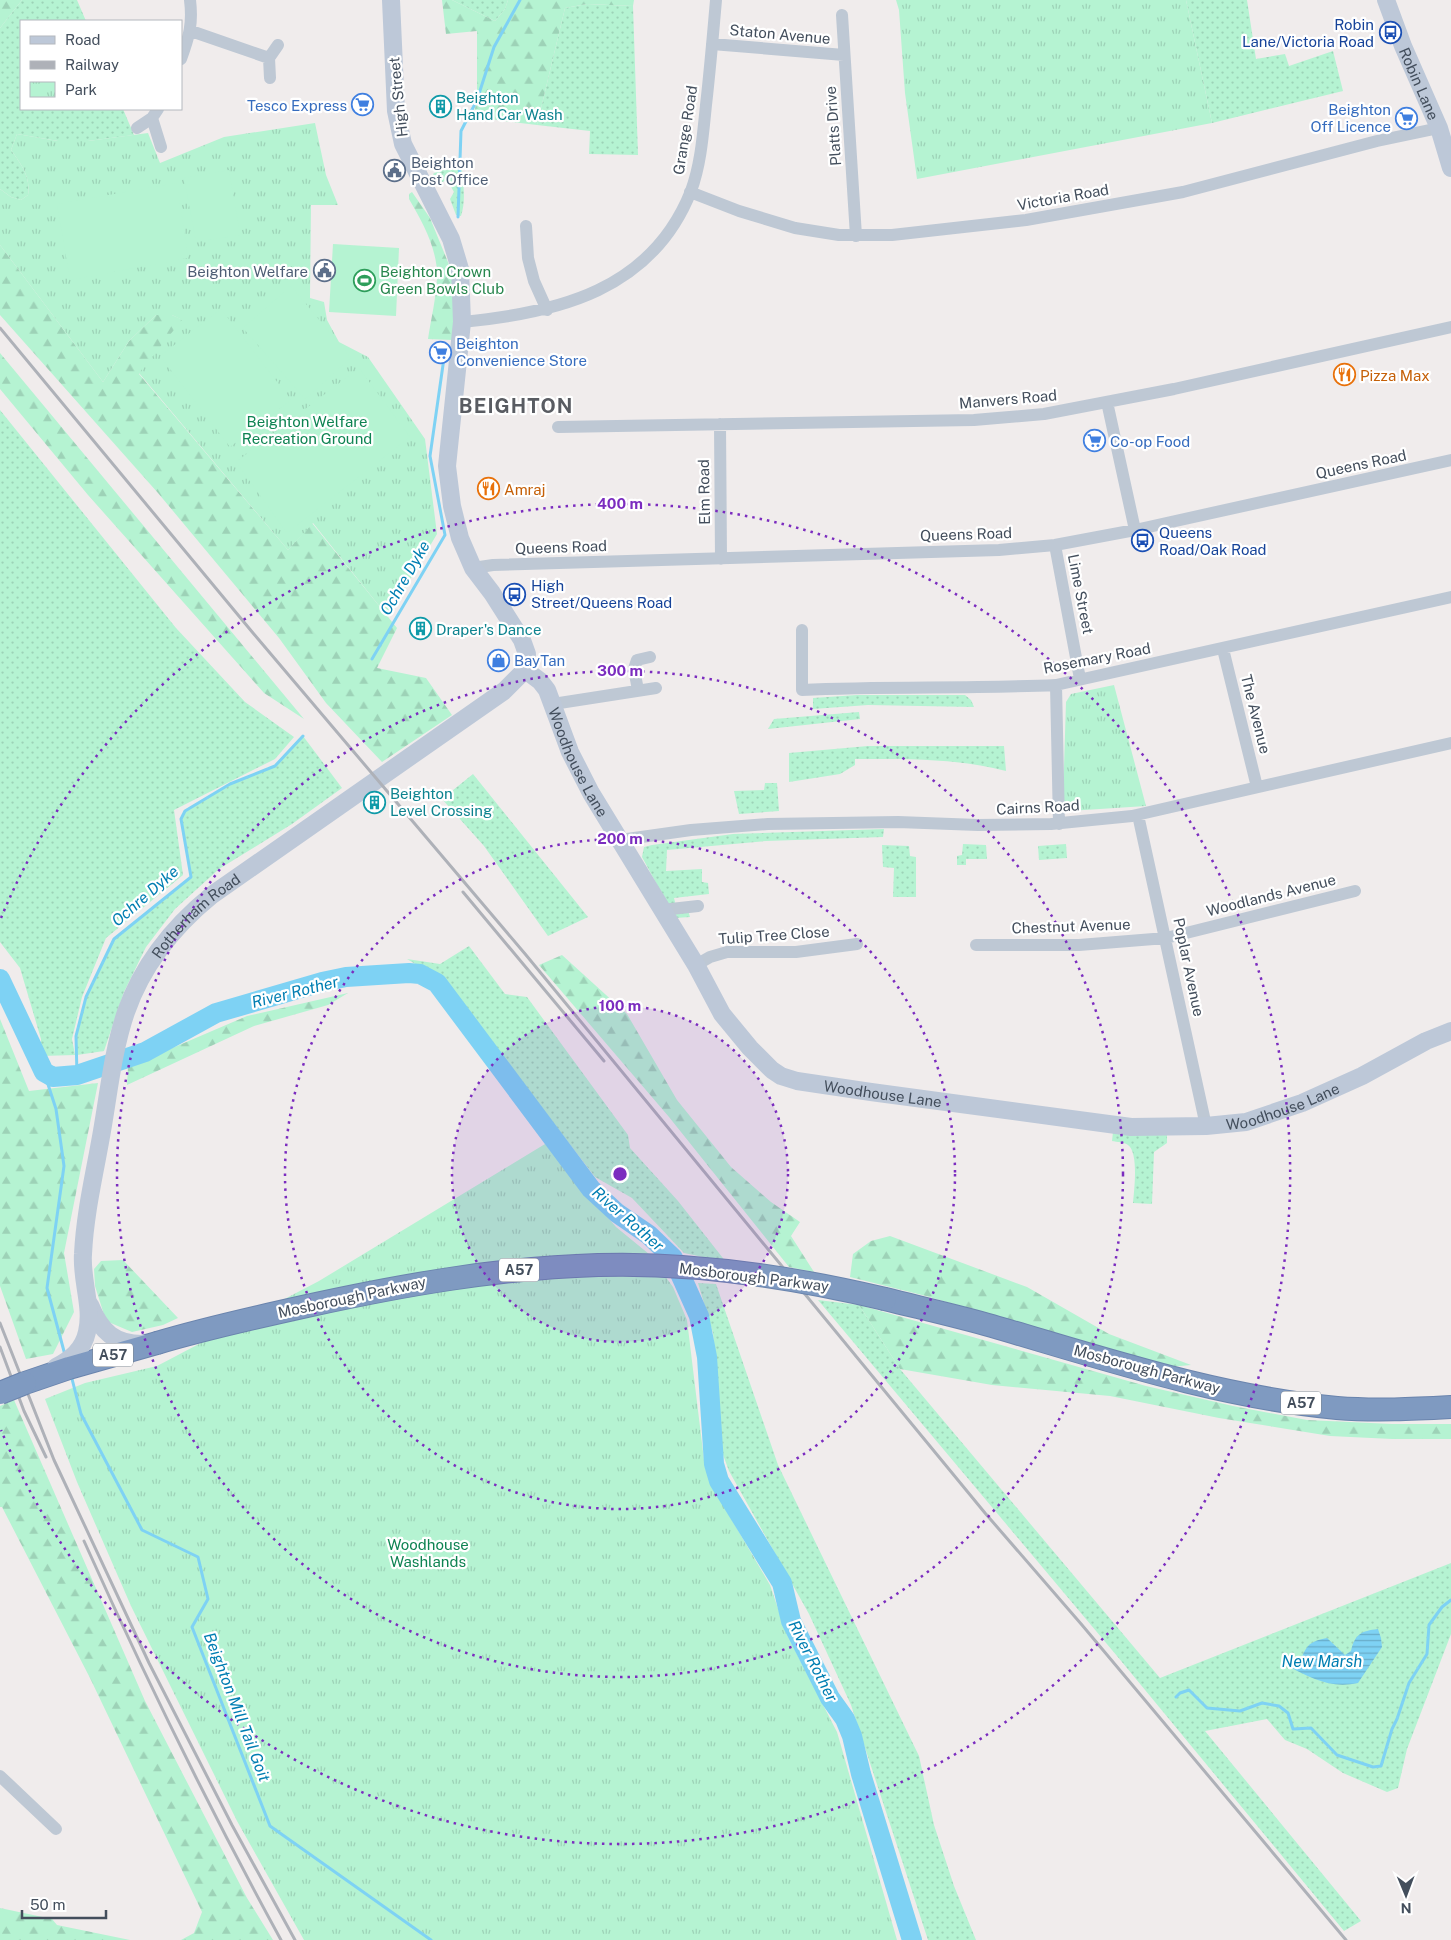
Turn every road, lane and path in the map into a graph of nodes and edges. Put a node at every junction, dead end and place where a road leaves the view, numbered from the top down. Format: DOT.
graph roads {
  1 [pos="190,0"];
  2 [pos="390,0"];
  3 [pos="716,0"];
  4 [pos="1386,0"];
  5 [pos="842,14"];
  6 [pos="191,31"];
  7 [pos="712,44"];
  8 [pos="278,45"];
  9 [pos="844,55"];
  10 [pos="182,56"];
  11 [pos="269,58"];
  12 [pos="270,78"];
  13 [pos="155,114"];
  14 [pos="137,128"];
  15 [pos="1439,128"];
  16 [pos="161,147"];
  17 [pos="1451,168"];
  18 [pos="690,192"];
  19 [pos="526,226"];
  20 [pos="856,236"];
  21 [pos="547,310"];
  22 [pos="462,322"];
  23 [pos="1451,327"];
  24 [pos="1107,402"];
  25 [pos="720,424"];
  26 [pos="558,426"];
  27 [pos="1451,460"];
  28 [pos="1135,530"];
  29 [pos="1055,545"];
  30 [pos="721,559"];
  31 [pos="473,568"];
  32 [pos="1451,597"];
  33 [pos="802,630"];
  34 [pos="1223,649"];
  35 [pos="650,657"];
  36 [pos="524,669"];
  37 [pos="1080,679"];
  38 [pos="1056,685"];
  39 [pos="656,688"];
  40 [pos="638,690"];
  41 [pos="553,704"];
  42 [pos="1451,743"];
  43 [pos="1257,787"];
  44 [pos="1138,815"];
  45 [pos="1059,824"];
  46 [pos="620,840"];
  47 [pos="1355,891"];
  48 [pos="698,906"];
  49 [pos="662,910"];
  50 [pos="1166,938"];
  51 [pos="857,944"];
  52 [pos="976,945"];
  53 [pos="696,965"];
  54 [pos="1451,1032"];
  55 [pos="1206,1126"];
  56 [pos="87,1298"];
  57 [pos="157,1343"];
  58 [pos="69,1364"];
  59 [pos="0,1393"];
  60 [pos="1451,1407"];
  61 [pos="0,1776"];
  62 [pos="56,1828"];
  1 -- 6 [label="street"];
  2 -- 22 [label="street, High Street"];
  3 -- 7 [label="street, Grange Road"];
  4 -- 15 [label="street, Robin Lane"];
  5 -- 9 [label="street, Platts Drive"];
  6 -- 10 [label="street"];
  6 -- 11 [label="street"];
  7 -- 9 [label="street, Staton Avenue"];
  7 -- 18 [label="street, Grange Road"];
  8 -- 11 [label="street"];
  9 -- 20 [label="street, Platts Drive"];
  11 -- 12 [label="street"];
  13 -- 14 [label="street"];
  13 -- 16 [label="street"];
  15 -- 17 [label="street, Robin Lane"];
  15 -- 20 [label="street, Victoria Road"];
  18 -- 20 [label="street, Victoria Road"];
  18 -- 21 [label="street, Grange Road"];
  19 -- 21 [label="street"];
  21 -- 22 [label="street, Grange Road"];
  22 -- 31 [label="street, High Street"];
  23 -- 24 [label="street, Manvers Road"];
  24 -- 25 [label="street, Manvers Road"];
  24 -- 28 [label="street"];
  25 -- 26 [label="street, Manvers Road"];
  25 -- 30 [label="street, Elm Road"];
  27 -- 28 [label="street, Queens Road"];
  28 -- 29 [label="street, Queens Road"];
  29 -- 30 [label="street, Queens Road"];
  29 -- 37 [label="street, Lime Street"];
  30 -- 31 [label="street, Queens Road"];
  31 -- 36 [label="street, High Street"];
  32 -- 34 [label="street, Rosemary Road"];
  33 -- 38 [label="street, Rosemary Road"];
  34 -- 37 [label="street, Rosemary Road"];
  34 -- 43 [label="street, The Avenue"];
  35 -- 40 [label="street"];
  36 -- 41 [label="street, Woodhouse Lane"];
  36 -- 56 [label="street, Rotherham Road"];
  37 -- 38 [label="street, Rosemary Road"];
  38 -- 45 [label="street"];
  39 -- 40 [label="street"];
  40 -- 41 [label="street"];
  41 -- 46 [label="street, Woodhouse Lane"];
  42 -- 43 [label="street, Cairns Road"];
  43 -- 44 [label="street, Cairns Road"];
  44 -- 45 [label="street, Cairns Road"];
  44 -- 50 [label="street, Poplar Avenue"];
  45 -- 46 [label="street, Cairns Road"];
  46 -- 49 [label="street, Woodhouse Lane"];
  47 -- 50 [label="street, Woodlands Avenue"];
  48 -- 49 [label="street"];
  49 -- 53 [label="street, Woodhouse Lane"];
  50 -- 52 [label="street, Chestnut Avenue"];
  50 -- 55 [label="street, Poplar Avenue"];
  51 -- 53 [label="street, Tulip Tree Close"];
  53 -- 55 [label="street, Woodhouse Lane"];
  54 -- 55 [label="street, Woodhouse Lane"];
  56 -- 57 [label="street"];
  56 -- 58 [label="street"];
  57 -- 58 [label="highway, Mosborough Parkway / A57"];
  57 -- 60 [label="highway, Mosborough Parkway / A57, bridge"];
  58 -- 59 [label="highway, Mosborough Parkway / A57, bridge"];
  61 -- 62 [label="street"];
}
